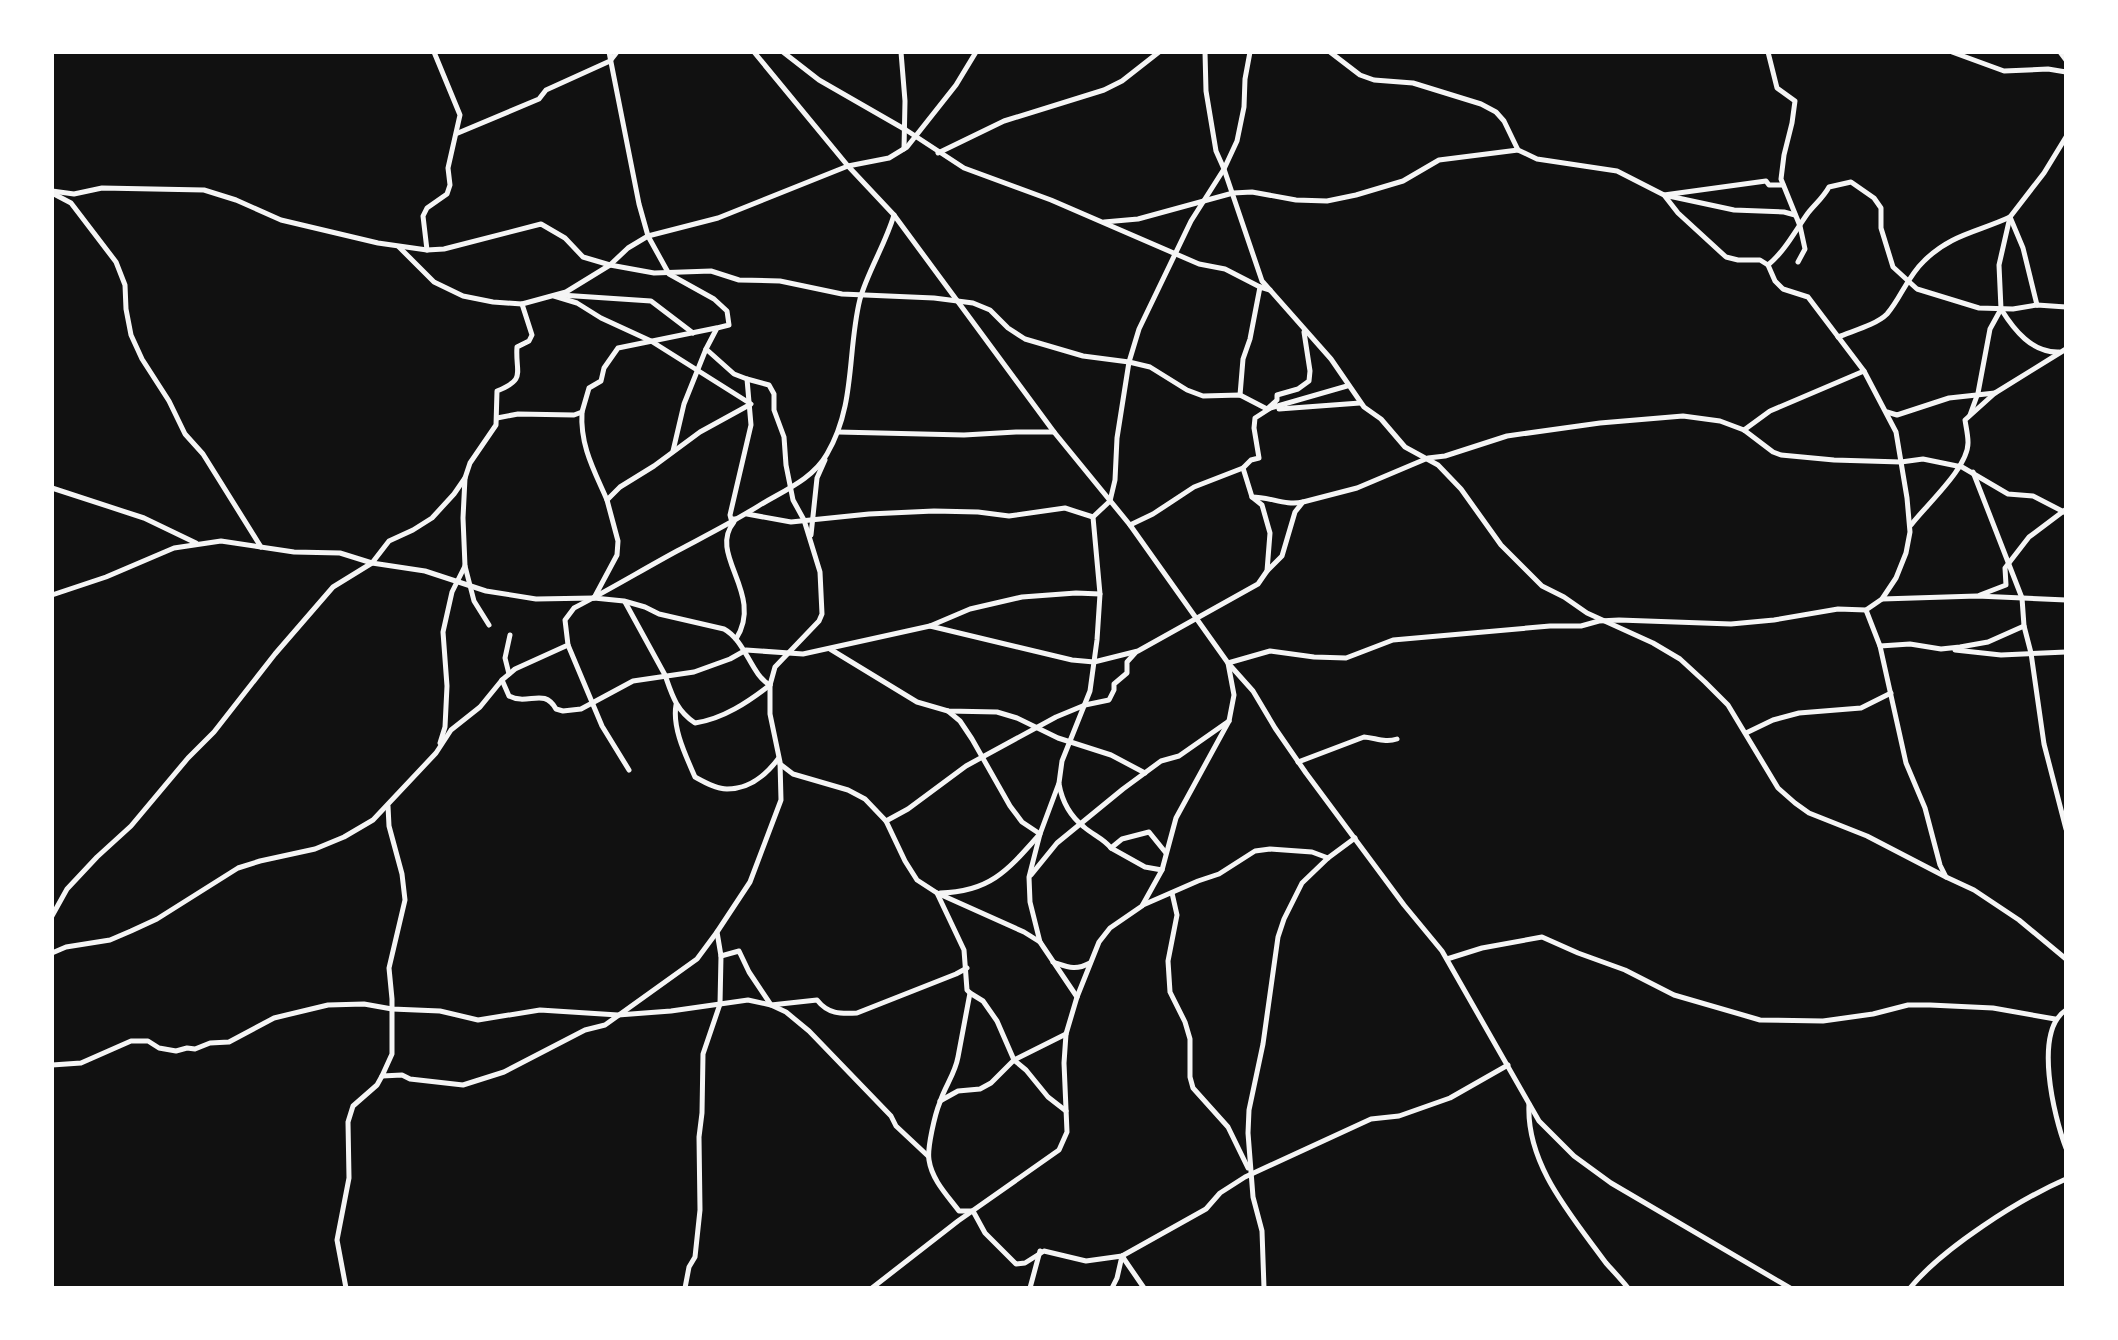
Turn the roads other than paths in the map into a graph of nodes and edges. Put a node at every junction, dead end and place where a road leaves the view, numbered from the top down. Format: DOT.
graph roads {
  1 [pos="434,52"];
  2 [pos="609,52"];
  3 [pos="617,52"];
  4 [pos="754,52"];
  5 [pos="783,52"];
  6 [pos="901,52"];
  7 [pos="976,52"];
  8 [pos="1160,52"];
  9 [pos="1205,52"];
  10 [pos="1250,52"];
  11 [pos="1330,52"];
  12 [pos="1768,52"];
  13 [pos="1952,52"];
  14 [pos="2060,52"];
  15 [pos="2066,60"];
  16 [pos="610,61"];
  17 [pos="2066,72"];
  18 [pos="906,130"];
  19 [pos="458,133"];
  20 [pos="915,137"];
  21 [pos="2064,141"];
  22 [pos="904,149"];
  23 [pos="1518,150"];
  24 [pos="938,153"];
  25 [pos="848,166"];
  26 [pos="1224,169"];
  27 [pos="1783,185"];
  28 [pos="52,192"];
  29 [pos="1233,193"];
  30 [pos="1664,195"];
  31 [pos="1204,201"];
  32 [pos="894,215"];
  33 [pos="1795,215"];
  34 [pos="2010,217"];
  35 [pos="1104,222"];
  36 [pos="1800,226"];
  37 [pos="648,236"];
  38 [pos="399,247"];
  39 [pos="428,250"];
  40 [pos="1176,254"];
  41 [pos="1798,262"];
  42 [pos="610,265"];
  43 [pos="1768,265"];
  44 [pos="669,274"];
  45 [pos="1906,281"];
  46 [pos="1260,287"];
  47 [pos="1270,290"];
  48 [pos="553,295"];
  49 [pos="862,295"];
  50 [pos="957,300"];
  51 [pos="522,304"];
  52 [pos="2037,305"];
  53 [pos="2066,307"];
  54 [pos="2001,309"];
  55 [pos="717,328"];
  56 [pos="1303,329"];
  57 [pos="693,333"];
  58 [pos="1838,337"];
  59 [pos="650,341"];
  60 [pos="706,349"];
  61 [pos="2064,351"];
  62 [pos="1129,362"];
  63 [pos="698,371"];
  64 [pos="1864,371"];
  65 [pos="747,379"];
  66 [pos="1347,386"];
  67 [pos="1978,393"];
  68 [pos="1994,393"];
  69 [pos="1240,395"];
  70 [pos="1360,403"];
  71 [pos="751,404"];
  72 [pos="1267,409"];
  73 [pos="582,412"];
  74 [pos="1887,412"];
  75 [pos="1970,415"];
  76 [pos="496,418"];
  77 [pos="1744,430"];
  78 [pos="838,432"];
  79 [pos="1054,432"];
  80 [pos="673,451"];
  81 [pos="826,457"];
  82 [pos="1428,458"];
  83 [pos="1901,462"];
  84 [pos="1962,467"];
  85 [pos="1243,468"];
  86 [pos="1973,472"];
  87 [pos="465,478"];
  88 [pos="52,488"];
  89 [pos="790,488"];
  90 [pos="1252,497"];
  91 [pos="607,499"];
  92 [pos="1110,501"];
  93 [pos="1303,502"];
  94 [pos="2065,511"];
  95 [pos="747,514"];
  96 [pos="1093,517"];
  97 [pos="736,519"];
  98 [pos="804,520"];
  99 [pos="813,520"];
  100 [pos="1130,525"];
  101 [pos="1911,525"];
  102 [pos="810,540"];
  103 [pos="198,543"];
  104 [pos="261,547"];
  105 [pos="372,563"];
  106 [pos="2010,563"];
  107 [pos="465,566"];
  108 [pos="1267,571"];
  109 [pos="457,580"];
  110 [pos="470,585"];
  111 [pos="1100,594"];
  112 [pos="52,595"];
  113 [pos="1977,596"];
  114 [pos="594,598"];
  115 [pos="2022,598"];
  116 [pos="1882,599"];
  117 [pos="2066,600"];
  118 [pos="624,601"];
  119 [pos="1866,610"];
  120 [pos="1198,619"];
  121 [pos="1606,621"];
  122 [pos="489,625"];
  123 [pos="930,626"];
  124 [pos="2024,626"];
  125 [pos="510,635"];
  126 [pos="736,639"];
  127 [pos="568,645"];
  128 [pos="1880,646"];
  129 [pos="1949,648"];
  130 [pos="830,649"];
  131 [pos="746,650"];
  132 [pos="1138,651"];
  133 [pos="791,652"];
  134 [pos="2066,652"];
  135 [pos="2031,653"];
  136 [pos="1094,662"];
  137 [pos="1228,663"];
  138 [pos="509,674"];
  139 [pos="665,675"];
  140 [pos="502,680"];
  141 [pos="770,685"];
  142 [pos="1891,693"];
  143 [pos="594,703"];
  144 [pos="676,705"];
  145 [pos="1085,705"];
  146 [pos="948,710"];
  147 [pos="1229,721"];
  148 [pos="1037,728"];
  149 [pos="1746,733"];
  150 [pos="1397,739"];
  151 [pos="1070,741"];
  152 [pos="436,753"];
  153 [pos="984,758"];
  154 [pos="779,760"];
  155 [pos="1298,762"];
  156 [pos="629,770"];
  157 [pos="1145,773"];
  158 [pos="1059,783"];
  159 [pos="388,806"];
  160 [pos="886,821"];
  161 [pos="1081,825"];
  162 [pos="2066,828"];
  163 [pos="1040,834"];
  164 [pos="1355,838"];
  165 [pos="1111,848"];
  166 [pos="1166,853"];
  167 [pos="1328,858"];
  168 [pos="1162,870"];
  169 [pos="1029,877"];
  170 [pos="1946,877"];
  171 [pos="937,893"];
  172 [pos="1172,894"];
  173 [pos="1142,906"];
  174 [pos="52,916"];
  175 [pos="717,932"];
  176 [pos="1040,942"];
  177 [pos="52,953"];
  178 [pos="721,956"];
  179 [pos="1447,959"];
  180 [pos="2066,959"];
  181 [pos="1053,962"];
  182 [pos="1091,963"];
  183 [pos="967,968"];
  184 [pos="970,993"];
  185 [pos="1077,997"];
  186 [pos="720,1004"];
  187 [pos="771,1004"];
  188 [pos="392,1009"];
  189 [pos="2066,1010"];
  190 [pos="618,1015"];
  191 [pos="2055,1019"];
  192 [pos="1066,1034"];
  193 [pos="1014,1060"];
  194 [pos="52,1065"];
  195 [pos="1508,1066"];
  196 [pos="382,1076"];
  197 [pos="940,1101"];
  198 [pos="1529,1104"];
  199 [pos="1066,1111"];
  200 [pos="2066,1148"];
  201 [pos="928,1156"];
  202 [pos="1251,1174"];
  203 [pos="2066,1179"];
  204 [pos="973,1211"];
  205 [pos="1040,1251"];
  206 [pos="1122,1256"];
  207 [pos="346,1287"];
  208 [pos="685,1287"];
  209 [pos="872,1287"];
  210 [pos="1030,1287"];
  211 [pos="1111,1287"];
  212 [pos="1144,1287"];
  213 [pos="1264,1287"];
  214 [pos="1628,1287"];
  215 [pos="1790,1287"];
  216 [pos="1910,1287"];
  1 -- 19 [label="street"];
  2 -- 16 [label="street"];
  3 -- 16 [label="street"];
  4 -- 25 [label="street"];
  5 -- 18 [label="street"];
  6 -- 18 [label="street"];
  7 -- 20 [label="street"];
  8 -- 24 [label="street"];
  9 -- 26 [label="street"];
  10 -- 26 [label="street"];
  11 -- 23 [label="street"];
  12 -- 27 [label="street"];
  13 -- 17 [label="street"];
  14 -- 15 [label="street"];
  16 -- 19 [label="street"];
  16 -- 37 [label="street"];
  18 -- 20 [label="street"];
  18 -- 22 [label="street"];
  19 -- 39 [label="street"];
  20 -- 22 [label="street"];
  20 -- 24 [label="street"];
  21 -- 34 [label="street"];
  22 -- 25 [label="street"];
  23 -- 29 [label="street"];
  23 -- 30 [label="street"];
  24 -- 35 [label="street"];
  25 -- 32 [label="street"];
  25 -- 37 [label="street"];
  26 -- 29 [label="street"];
  26 -- 31 [label="street"];
  27 -- 30 [label="street"];
  27 -- 33 [label="street"];
  28 -- 38 [label="street"];
  28 -- 104 [label="street"];
  29 -- 31 [label="street"];
  29 -- 47 [label="street"];
  30 -- 33 [label="street"];
  30 -- 43 [label="street"];
  31 -- 35 [label="street"];
  31 -- 40 [label="street"];
  32 -- 49 [label="street"];
  32 -- 50 [label="street"];
  33 -- 36 [label="street"];
  34 -- 45 [label="street"];
  34 -- 52 [label="street"];
  34 -- 54 [label="street"];
  35 -- 40 [label="street"];
  36 -- 41 [label="street"];
  36 -- 43 [label="street"];
  36 -- 45 [label="street"];
  37 -- 42 [label="street"];
  37 -- 44 [label="street"];
  38 -- 39 [label="street"];
  38 -- 51 [label="street"];
  39 -- 42 [label="street"];
  40 -- 46 [label="street"];
  40 -- 62 [label="street"];
  42 -- 44 [label="street"];
  42 -- 48 [label="street"];
  43 -- 58 [label="street"];
  44 -- 49 [label="street"];
  44 -- 55 [label="street"];
  45 -- 54 [label="street"];
  45 -- 58 [label="street"];
  46 -- 47 [label="street"];
  46 -- 69 [label="street"];
  47 -- 56 [label="street"];
  48 -- 51 [label="street"];
  48 -- 57 [label="street"];
  48 -- 59 [label="street"];
  49 -- 50 [label="street"];
  49 -- 78 [label="street"];
  50 -- 62 [label="street"];
  50 -- 79 [label="street"];
  51 -- 76 [label="street"];
  52 -- 53 [label="street"];
  52 -- 54 [label="street"];
  54 -- 61 [label="street"];
  54 -- 67 [label="street"];
  55 -- 57 [label="street"];
  55 -- 60 [label="street"];
  56 -- 66 [label="street"];
  56 -- 72 [label="street"];
  57 -- 59 [label="street"];
  58 -- 64 [label="street"];
  59 -- 63 [label="street"];
  59 -- 73 [label="street"];
  60 -- 63 [label="street"];
  60 -- 65 [label="street"];
  61 -- 68 [label="street"];
  62 -- 69 [label="street"];
  62 -- 92 [label="street"];
  63 -- 71 [label="street"];
  63 -- 80 [label="street"];
  64 -- 74 [label="street"];
  64 -- 77 [label="street"];
  65 -- 71 [label="street"];
  65 -- 89 [label="street"];
  66 -- 70 [label="street"];
  66 -- 72 [label="street"];
  67 -- 68 [label="street"];
  67 -- 74 [label="street"];
  67 -- 75 [label="street"];
  68 -- 75 [label="street"];
  69 -- 72 [label="street"];
  70 -- 72 [label="street"];
  70 -- 82 [label="street"];
  71 -- 80 [label="street"];
  71 -- 97 [label="street"];
  72 -- 85 [label="street"];
  73 -- 76 [label="street"];
  73 -- 91 [label="street"];
  74 -- 83 [label="street"];
  75 -- 84 [label="street"];
  76 -- 87 [label="street"];
  77 -- 82 [label="street"];
  77 -- 83 [label="street"];
  78 -- 79 [label="street"];
  78 -- 81 [label="street"];
  79 -- 92 [label="street"];
  80 -- 91 [label="street"];
  81 -- 89 [label="street"];
  81 -- 99 [label="street"];
  82 -- 93 [label="street"];
  82 -- 121 [label="street"];
  83 -- 84 [label="street"];
  83 -- 101 [label="street"];
  84 -- 86 [label="street"];
  84 -- 101 [label="street"];
  85 -- 90 [label="street"];
  85 -- 100 [label="street"];
  86 -- 94 [label="street"];
  86 -- 106 [label="street"];
  87 -- 105 [label="street"];
  87 -- 107 [label="street"];
  88 -- 103 [label="street"];
  89 -- 95 [label="street"];
  89 -- 98 [label="street"];
  90 -- 93 [label="street"];
  90 -- 108 [label="street"];
  91 -- 114 [label="street"];
  92 -- 96 [label="street"];
  92 -- 100 [label="street"];
  93 -- 108 [label="street"];
  94 -- 106 [label="street"];
  95 -- 97 [label="street"];
  95 -- 98 [label="street"];
  96 -- 99 [label="street"];
  96 -- 111 [label="street"];
  97 -- 114 [label="street"];
  97 -- 126 [label="street"];
  98 -- 99 [label="street"];
  98 -- 102 [label="street"];
  99 -- 102 [label="street"];
  100 -- 120 [label="street"];
  101 -- 116 [label="street"];
  102 -- 133 [label="street"];
  103 -- 104 [label="street"];
  103 -- 112 [label="street"];
  104 -- 105 [label="street"];
  105 -- 109 [label="street"];
  105 -- 174 [label="street"];
  106 -- 113 [label="street"];
  106 -- 115 [label="street"];
  107 -- 109 [label="street"];
  107 -- 110 [label="street"];
  108 -- 120 [label="street"];
  109 -- 110 [label="street"];
  109 -- 152 [label="street"];
  110 -- 114 [label="street"];
  110 -- 122 [label="street"];
  111 -- 123 [label="street"];
  111 -- 136 [label="street"];
  113 -- 115 [label="street"];
  113 -- 116 [label="street"];
  114 -- 118 [label="street"];
  114 -- 127 [label="street"];
  115 -- 117 [label="street"];
  115 -- 124 [label="street"];
  116 -- 119 [label="street"];
  118 -- 126 [label="street"];
  118 -- 139 [label="street"];
  119 -- 121 [label="street"];
  119 -- 128 [label="street"];
  120 -- 132 [label="street"];
  120 -- 137 [label="street"];
  121 -- 137 [label="street"];
  121 -- 149 [label="street"];
  123 -- 130 [label="street"];
  123 -- 136 [label="street"];
  124 -- 129 [label="street"];
  124 -- 135 [label="street"];
  125 -- 138 [label="street"];
  126 -- 131 [label="street"];
  127 -- 138 [label="street"];
  127 -- 143 [label="street"];
  128 -- 129 [label="street"];
  128 -- 142 [label="street"];
  129 -- 135 [label="street"];
  130 -- 133 [label="street"];
  130 -- 146 [label="street"];
  131 -- 133 [label="street"];
  131 -- 139 [label="street"];
  131 -- 141 [label="street"];
  132 -- 136 [label="street"];
  132 -- 145 [label="street"];
  133 -- 141 [label="street"];
  134 -- 135 [label="street"];
  135 -- 162 [label="street"];
  136 -- 145 [label="street"];
  137 -- 147 [label="street"];
  137 -- 155 [label="street"];
  138 -- 140 [label="street"];
  139 -- 143 [label="street"];
  139 -- 144 [label="street"];
  140 -- 143 [label="street"];
  140 -- 152 [label="street"];
  141 -- 144 [label="street"];
  141 -- 154 [label="street"];
  142 -- 149 [label="street"];
  142 -- 170 [label="street"];
  143 -- 156 [label="street"];
  144 -- 154 [label="street"];
  145 -- 148 [label="street"];
  145 -- 151 [label="street"];
  146 -- 148 [label="street"];
  146 -- 153 [label="street"];
  147 -- 157 [label="street"];
  147 -- 166 [label="street"];
  148 -- 151 [label="street"];
  148 -- 153 [label="street"];
  149 -- 170 [label="street"];
  150 -- 155 [label="street"];
  151 -- 157 [label="street"];
  151 -- 158 [label="street"];
  152 -- 159 [label="street"];
  153 -- 160 [label="street"];
  153 -- 163 [label="street"];
  154 -- 160 [label="street"];
  154 -- 175 [label="street"];
  155 -- 164 [label="street"];
  157 -- 161 [label="street"];
  158 -- 161 [label="street"];
  158 -- 163 [label="street"];
  159 -- 177 [label="street"];
  159 -- 188 [label="street"];
  160 -- 171 [label="street"];
  161 -- 165 [label="street"];
  161 -- 169 [label="street"];
  163 -- 169 [label="street"];
  163 -- 171 [label="street"];
  164 -- 167 [label="street"];
  164 -- 179 [label="street"];
  165 -- 166 [label="street"];
  165 -- 168 [label="street"];
  166 -- 168 [label="street"];
  167 -- 172 [label="street"];
  167 -- 202 [label="street"];
  168 -- 173 [label="street"];
  169 -- 176 [label="street"];
  170 -- 180 [label="street"];
  171 -- 176 [label="street"];
  171 -- 183 [label="street"];
  172 -- 173 [label="street"];
  172 -- 202 [label="street"];
  173 -- 182 [label="street"];
  175 -- 178 [label="street"];
  175 -- 190 [label="street"];
  176 -- 181 [label="street"];
  178 -- 186 [label="street"];
  178 -- 187 [label="street"];
  179 -- 191 [label="street"];
  179 -- 195 [label="street"];
  181 -- 182 [label="street"];
  181 -- 185 [label="street"];
  182 -- 185 [label="street"];
  183 -- 184 [label="street"];
  183 -- 187 [label="street"];
  184 -- 193 [label="street"];
  184 -- 197 [label="street"];
  185 -- 192 [label="street"];
  186 -- 187 [label="street"];
  186 -- 190 [label="street"];
  186 -- 208 [label="street"];
  187 -- 201 [label="street"];
  188 -- 190 [label="street"];
  188 -- 194 [label="street"];
  188 -- 196 [label="street"];
  189 -- 191 [label="street"];
  190 -- 196 [label="street"];
  191 -- 200 [label="street"];
  192 -- 193 [label="street"];
  192 -- 199 [label="street"];
  193 -- 197 [label="street"];
  193 -- 199 [label="street"];
  195 -- 198 [label="street"];
  195 -- 202 [label="street"];
  196 -- 207 [label="street"];
  197 -- 201 [label="street"];
  198 -- 214 [label="street"];
  198 -- 215 [label="street"];
  199 -- 204 [label="street"];
  201 -- 204 [label="street"];
  202 -- 206 [label="street"];
  202 -- 213 [label="street"];
  203 -- 216 [label="street"];
  204 -- 205 [label="street"];
  204 -- 209 [label="street"];
  205 -- 206 [label="street"];
  205 -- 210 [label="street"];
  206 -- 211 [label="street"];
  206 -- 212 [label="street"];
}
